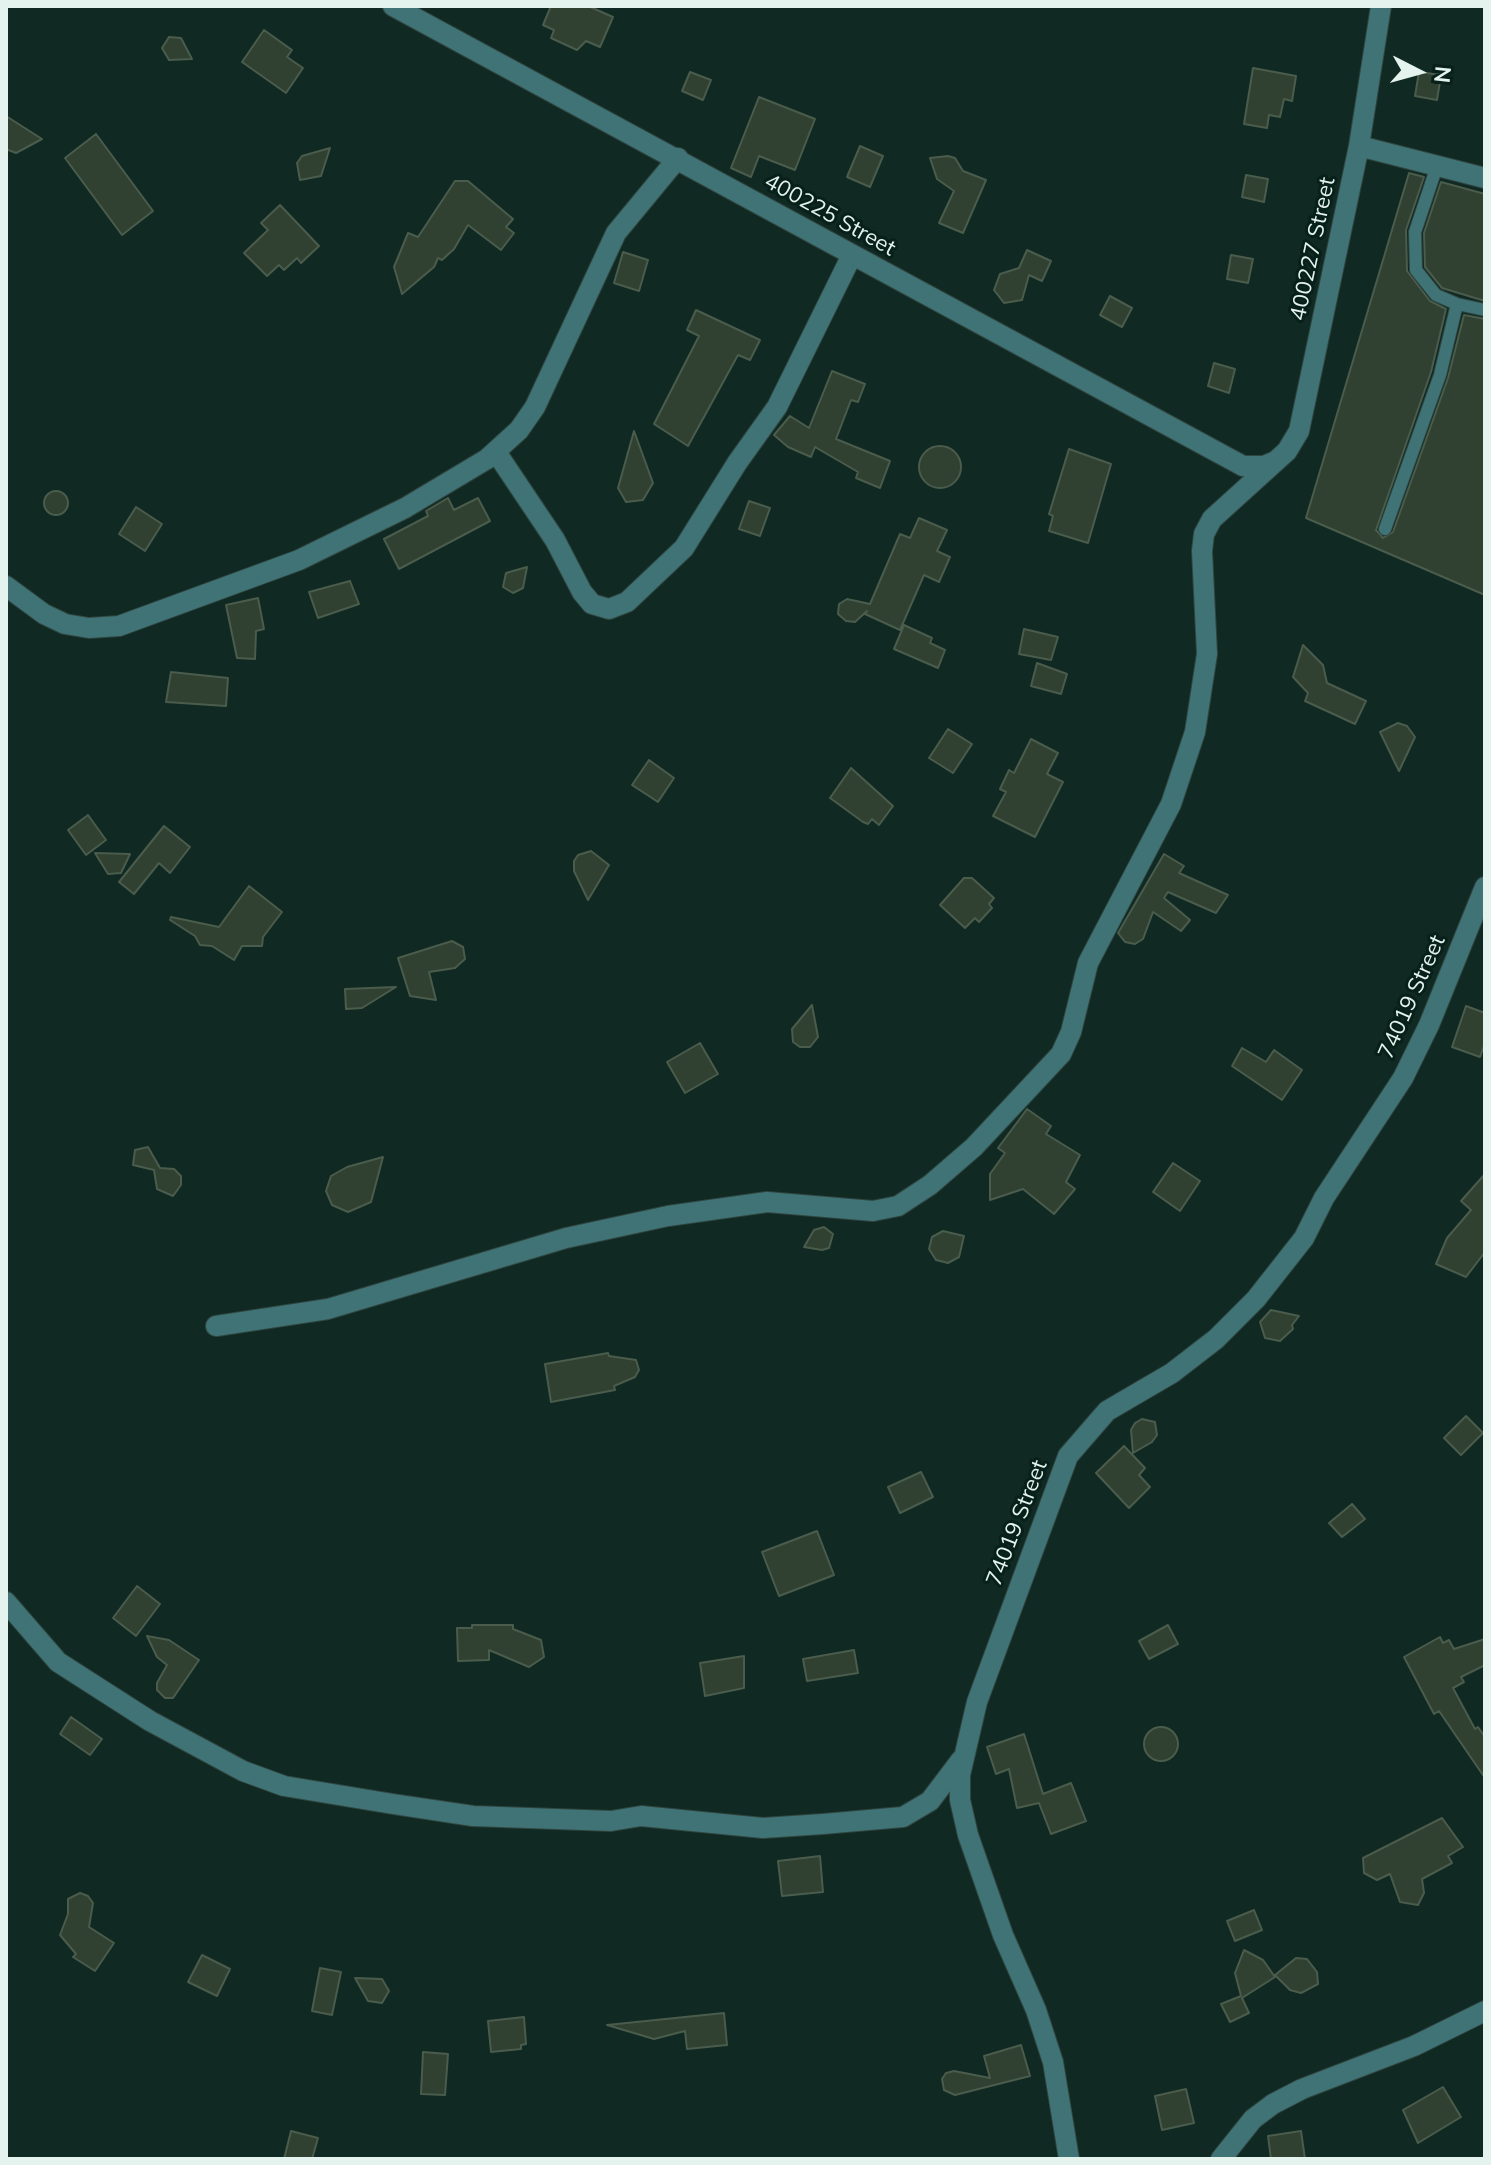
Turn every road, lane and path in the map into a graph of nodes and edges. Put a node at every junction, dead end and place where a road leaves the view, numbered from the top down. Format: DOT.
graph roads {
  1 [pos="393,6"];
  2 [pos="1381,6"];
  3 [pos="1359,146"];
  4 [pos="678,158"];
  5 [pos="1437,166"];
  6 [pos="1485,178"];
  7 [pos="852,255"];
  8 [pos="1457,304"];
  9 [pos="1485,310"];
  10 [pos="496,452"];
  11 [pos="1276,461"];
  12 [pos="1385,529"];
  13 [pos="6,586"];
  14 [pos="1485,887"];
  15 [pos="216,1326"];
  16 [pos="6,1602"];
  17 [pos="963,1757"];
  18 [pos="1485,2011"];
  19 [pos="1066,2128"];
  20 [pos="1061,2159"];
  21 [pos="1069,2159"];
  22 [pos="1221,2159"];
  1 -- 4 [label="street, 400225 Street"];
  2 -- 3 [label="street, 400227 Street"];
  3 -- 5 [label="street"];
  3 -- 11 [label="street, 400227 Street"];
  4 -- 7 [label="street, 400225 Street"];
  4 -- 10 [label="street"];
  5 -- 6 [label="street"];
  5 -- 8 [label="lane"];
  7 -- 10 [label="street"];
  7 -- 11 [label="street, 400225 Street"];
  8 -- 9 [label="lane"];
  8 -- 12 [label="lane"];
  10 -- 13 [label="street"];
  11 -- 15 [label="street, 400227 Street"];
  14 -- 17 [label="street, 74019 Street"];
  16 -- 17 [label="street"];
  17 -- 19 [label="street, 74019 Street"];
  18 -- 22 [label="street"];
  19 -- 20 [label="street"];
  19 -- 21 [label="street, 74019 Street"];
}
